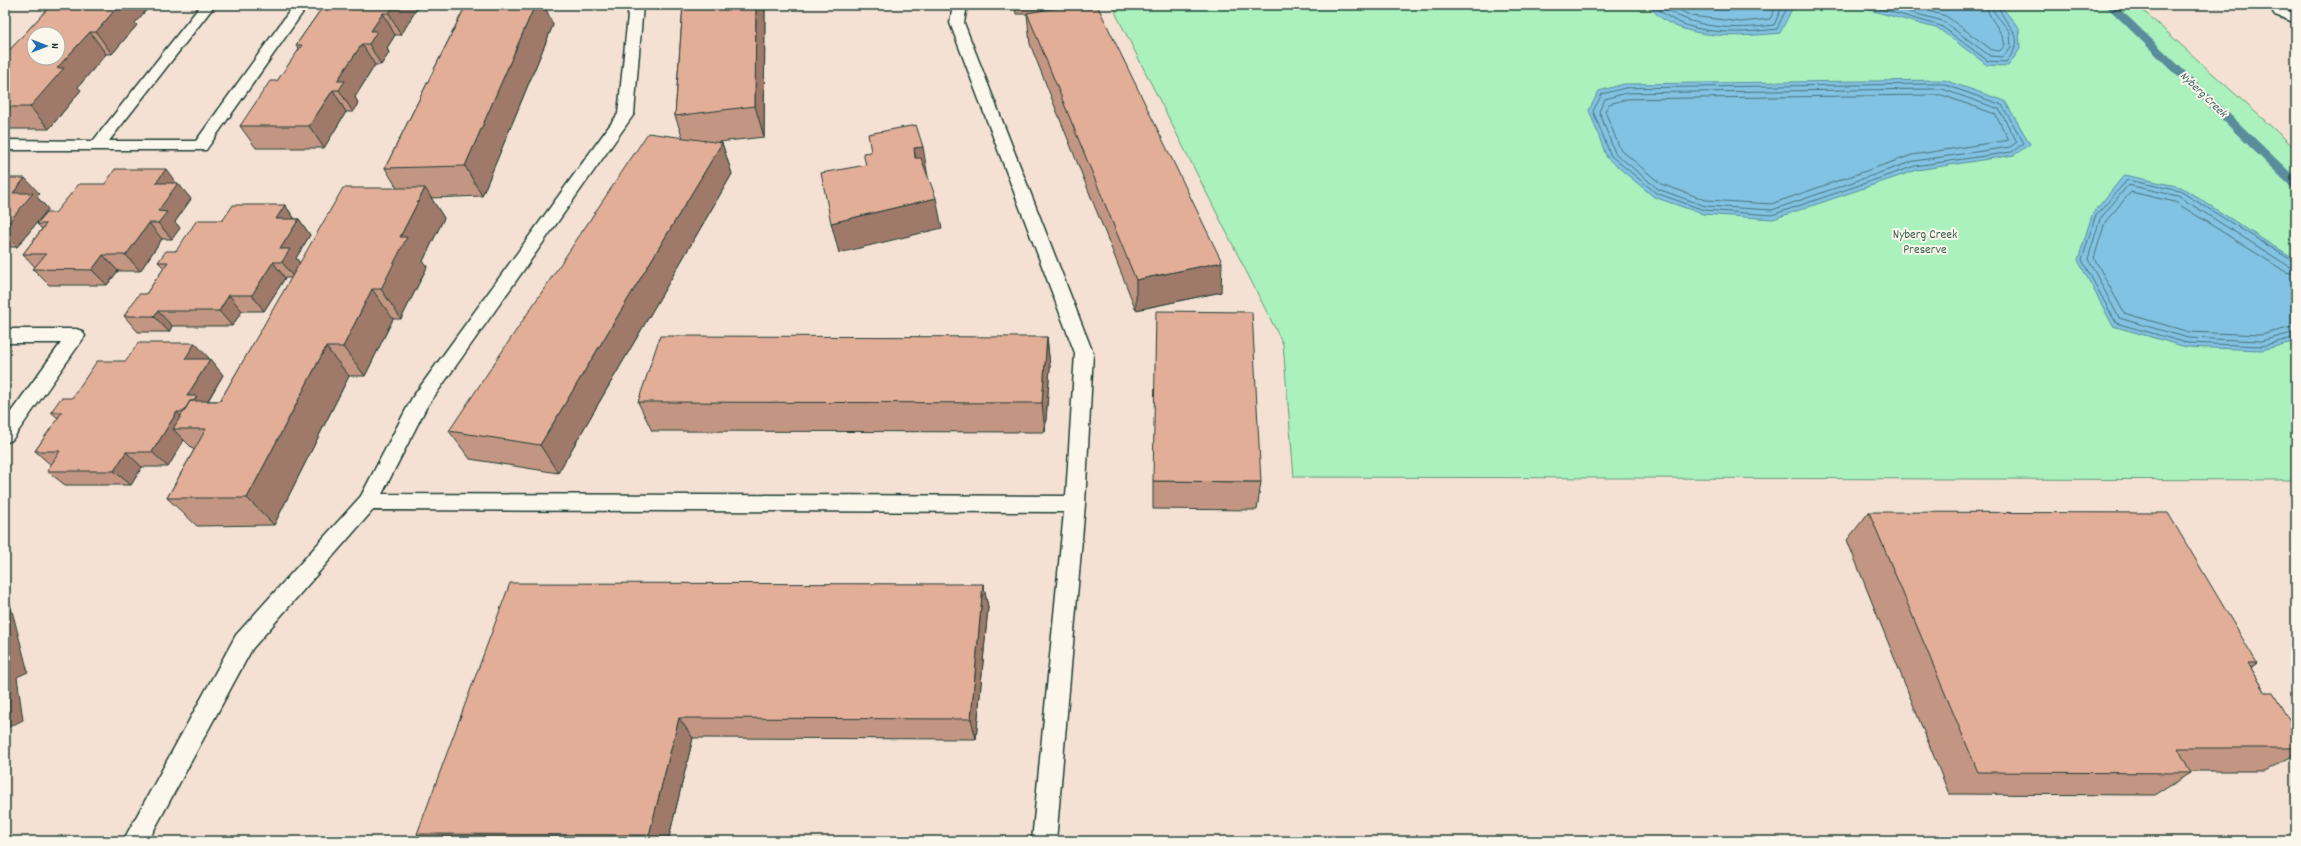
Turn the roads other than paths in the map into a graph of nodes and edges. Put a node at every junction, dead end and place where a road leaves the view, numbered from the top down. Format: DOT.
graph roads {
  1 [pos="208,5"];
  2 [pos="301,5"];
  3 [pos="636,5"];
  4 [pos="960,5"];
  5 [pos="2280,12"];
  6 [pos="2296,18"];
  7 [pos="5,145"];
  8 [pos="97,146"];
  9 [pos="5,336"];
  10 [pos="5,436"];
  11 [pos="368,502"];
  12 [pos="1075,504"];
  13 [pos="135,841"];
  14 [pos="1044,841"];
  1 -- 8 [label="lane"];
  2 -- 8 [label="lane"];
  3 -- 11 [label="lane"];
  4 -- 12 [label="lane"];
  5 -- 6 [label="lane"];
  7 -- 8 [label="lane"];
  9 -- 10 [label="lane"];
  11 -- 12 [label="lane"];
  11 -- 13 [label="lane"];
  12 -- 14 [label="lane"];
}
